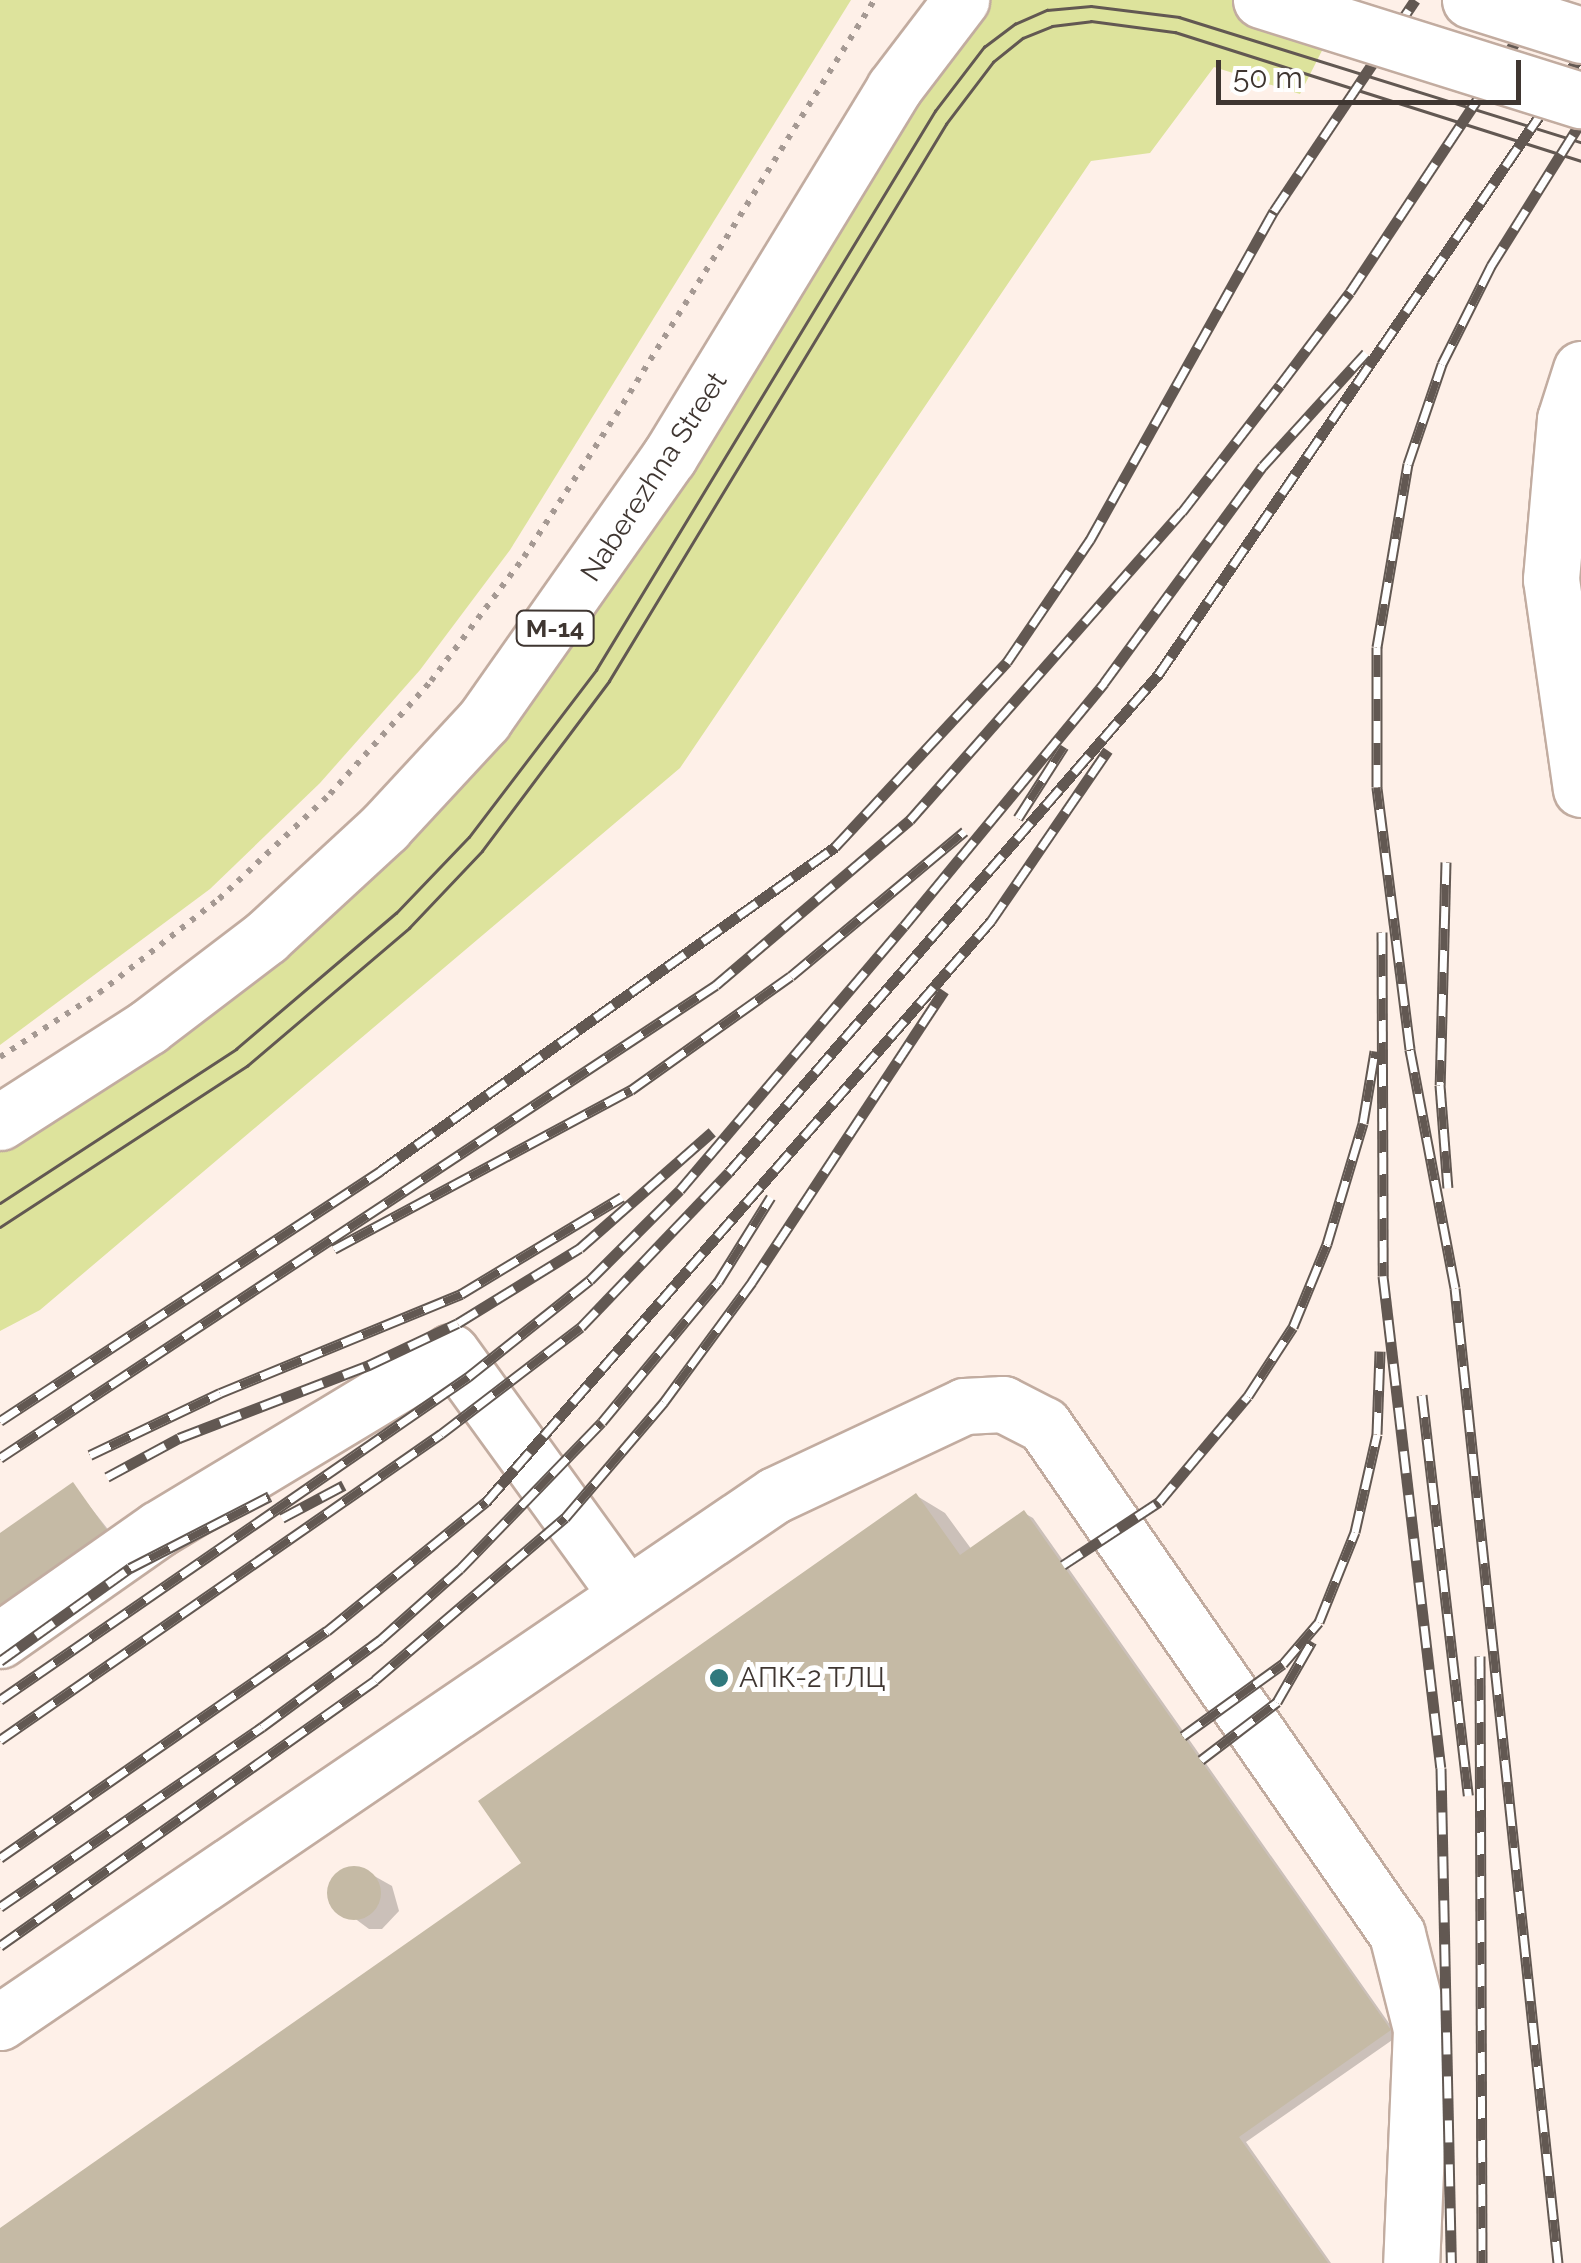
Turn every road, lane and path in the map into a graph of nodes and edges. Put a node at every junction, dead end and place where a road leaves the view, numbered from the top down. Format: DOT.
graph roads {
  1 [pos="874,0"];
  2 [pos="961,0"];
  3 [pos="1261,0"];
  4 [pos="1470,0"];
  5 [pos="1581,35"];
  6 [pos="1581,100"];
  7 [pos="1581,369"];
  8 [pos="1581,788"];
  9 [pos="0,1057"];
  10 [pos="0,1122"];
  11 [pos="627,1596"];
  12 [pos="0,1640"];
  13 [pos="0,2022"];
  14 [pos="1411,2263"];
  1 -- 9 [label="path"];
  2 -- 10 [label="main road, Naberezhna Street / М-14"];
  3 -- 6 [label="main road, bridge"];
  4 -- 5 [label="main road, bridge"];
  7 -- 8 [label="main road"];
  11 -- 12 [label="main road"];
  11 -- 13 [label="main road"];
  11 -- 14 [label="main road"];
}
